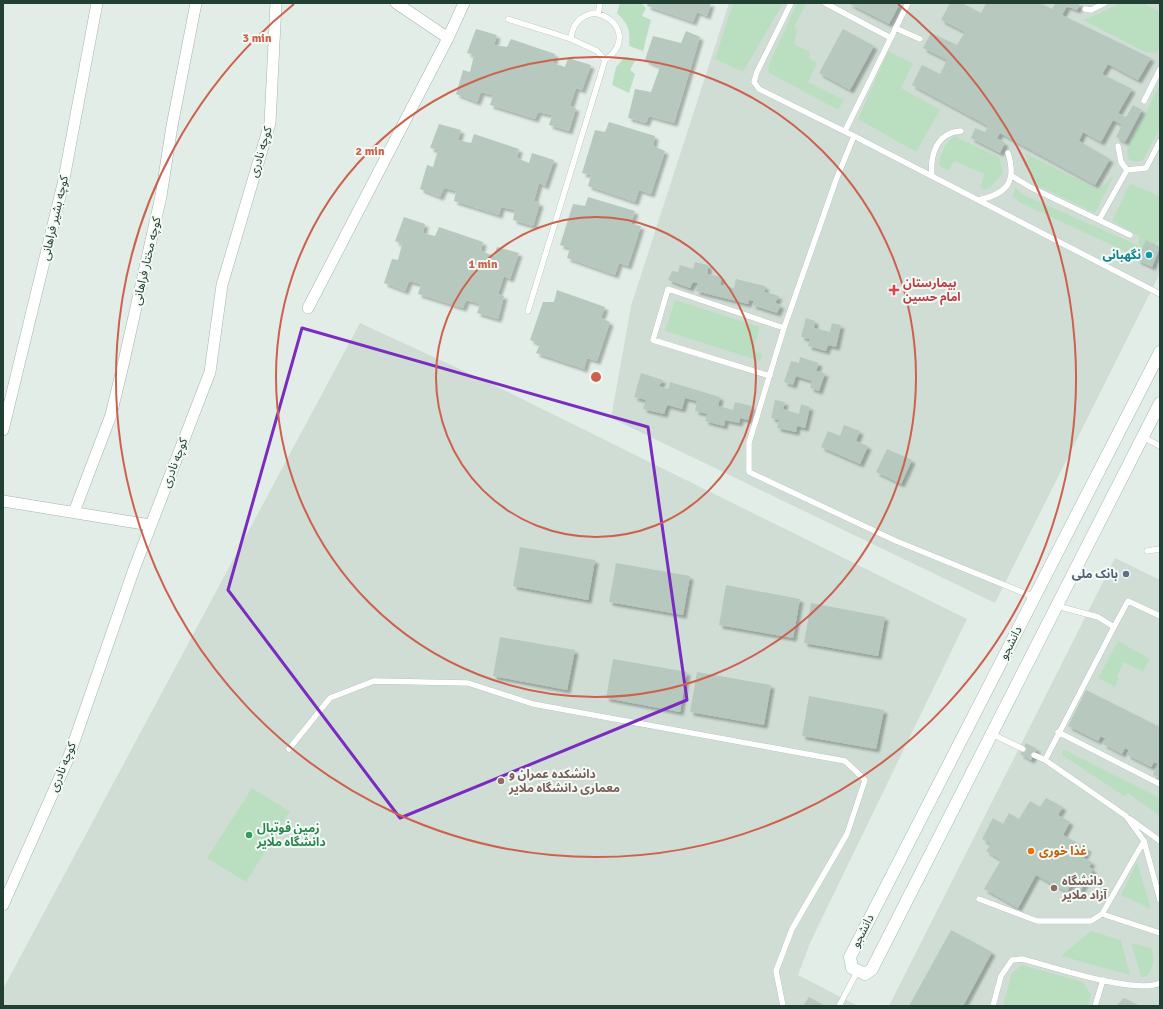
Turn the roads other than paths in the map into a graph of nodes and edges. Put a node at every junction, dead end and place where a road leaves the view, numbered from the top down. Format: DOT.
graph roads {
  1 [pos="97,3"];
  2 [pos="196,3"];
  3 [pos="276,3"];
  4 [pos="396,3"];
  5 [pos="464,3"];
  6 [pos="600,3"];
  7 [pos="791,3"];
  8 [pos="825,3"];
  9 [pos="908,3"];
  10 [pos="1105,3"];
  11 [pos="1085,9"];
  12 [pos="598,14"];
  13 [pos="508,19"];
  14 [pos="895,28"];
  15 [pos="448,38"];
  16 [pos="891,38"];
  17 [pos="571,39"];
  18 [pos="920,39"];
  19 [pos="605,60"];
  20 [pos="1160,69"];
  21 [pos="1144,100"];
  22 [pos="845,131"];
  23 [pos="961,131"];
  24 [pos="854,136"];
  25 [pos="1160,141"];
  26 [pos="1118,146"];
  27 [pos="1008,153"];
  28 [pos="1126,170"];
  29 [pos="932,176"];
  30 [pos="1012,176"];
  31 [pos="978,200"];
  32 [pos="1099,220"];
  33 [pos="1130,235"];
  34 [pos="1160,294"];
  35 [pos="308,308"];
  36 [pos="528,311"];
  37 [pos="784,328"];
  38 [pos="1160,352"];
  39 [pos="770,376"];
  40 [pos="1160,403"];
  41 [pos="3,430"];
  42 [pos="1142,437"];
  43 [pos="1160,446"];
  44 [pos="3,501"];
  45 [pos="74,512"];
  46 [pos="150,525"];
  47 [pos="1160,549"];
  48 [pos="1147,551"];
  49 [pos="1034,597"];
  50 [pos="1057,606"];
  51 [pos="1160,616"];
  52 [pos="1114,626"];
  53 [pos="1058,732"];
  54 [pos="992,734"];
  55 [pos="289,749"];
  56 [pos="1022,749"];
  57 [pos="1034,755"];
  58 [pos="1045,760"];
  59 [pos="1160,784"];
  60 [pos="1126,816"];
  61 [pos="1144,841"];
  62 [pos="1160,841"];
  63 [pos="979,898"];
  64 [pos="1160,900"];
  65 [pos="3,905"];
  66 [pos="1102,914"];
  67 [pos="1160,933"];
  68 [pos="857,972"];
  69 [pos="1102,980"];
  70 [pos="1160,983"];
  71 [pos="783,1006"];
  72 [pos="839,1006"];
  73 [pos="993,1006"];
  74 [pos="1095,1006"];
  1 -- 41 [label="street, کوچه بشیر فراهانی"];
  2 -- 45 [label="street, کوچه مختار فراهانی"];
  3 -- 46 [label="street, کوچه نادری"];
  4 -- 15 [label="street"];
  5 -- 15 [label="street"];
  6 -- 12 [label="lane"];
  7 -- 22 [label="lane"];
  8 -- 16 [label="lane"];
  9 -- 14 [label="lane"];
  10 -- 11 [label="lane"];
  12 -- 17 [label="lane"];
  12 -- 19 [label="lane"];
  13 -- 17 [label="lane"];
  14 -- 16 [label="lane"];
  14 -- 18 [label="lane"];
  15 -- 35 [label="street"];
  16 -- 22 [label="lane"];
  17 -- 19 [label="lane"];
  19 -- 36 [label="lane"];
  20 -- 21 [label="lane"];
  22 -- 24 [label="lane"];
  23 -- 29 [label="lane"];
  24 -- 29 [label="lane"];
  24 -- 37 [label="lane"];
  25 -- 28 [label="lane"];
  26 -- 28 [label="lane"];
  27 -- 30 [label="lane"];
  28 -- 32 [label="lane"];
  29 -- 31 [label="lane"];
  30 -- 31 [label="lane"];
  30 -- 32 [label="lane"];
  31 -- 34 [label="lane"];
  32 -- 33 [label="lane"];
  37 -- 39 [label="lane"];
  37 -- 39 [label="lane"];
  38 -- 49 [label="main road, دانشجو"];
  39 -- 49 [label="lane"];
  40 -- 42 [label="main road, دانشجو"];
  42 -- 43 [label="lane"];
  42 -- 50 [label="main road, دانشجو"];
  44 -- 45 [label="street"];
  45 -- 46 [label="street"];
  46 -- 65 [label="street, کوچه نادری"];
  47 -- 48 [label="lane"];
  49 -- 68 [label="main road, دانشجو"];
  50 -- 52 [label="lane"];
  50 -- 54 [label="main road, دانشجو"];
  51 -- 52 [label="lane"];
  52 -- 53 [label="lane"];
  53 -- 58 [label="lane"];
  53 -- 59 [label="lane"];
  54 -- 56 [label="lane"];
  54 -- 68 [label="main road, دانشجو"];
  55 -- 71 [label="lane"];
  57 -- 58 [label="lane"];
  58 -- 60 [label="lane"];
  60 -- 61 [label="lane"];
  60 -- 62 [label="lane"];
  61 -- 64 [label="lane"];
  61 -- 66 [label="lane"];
  63 -- 66 [label="lane"];
  66 -- 67 [label="lane"];
  68 -- 72 [label="lane"];
  69 -- 70 [label="lane"];
  69 -- 73 [label="lane"];
  69 -- 74 [label="lane"];
}
